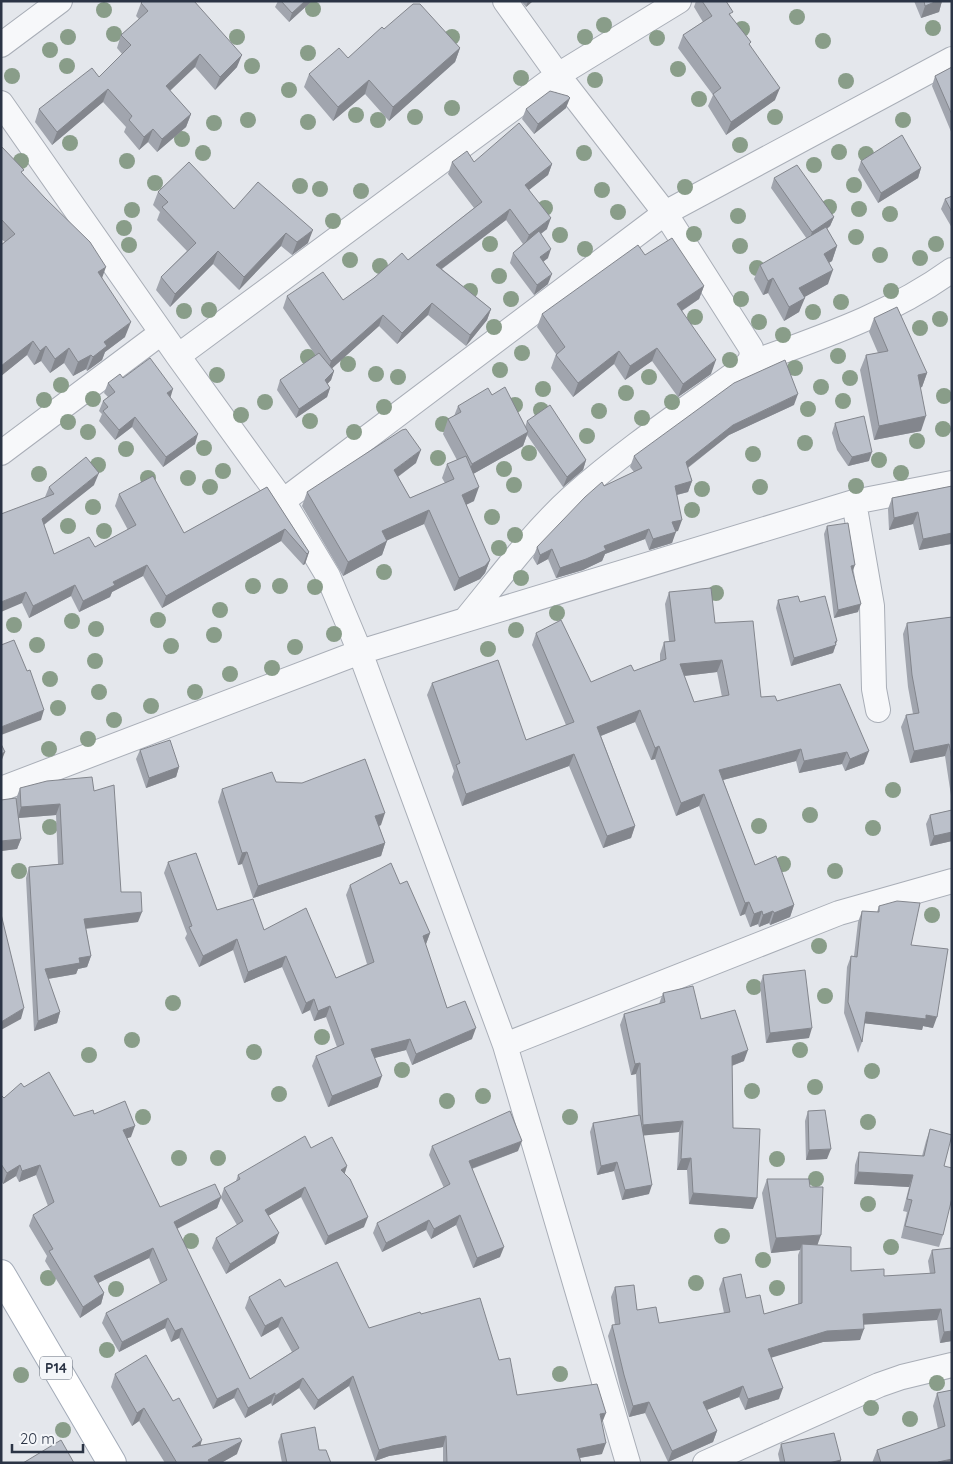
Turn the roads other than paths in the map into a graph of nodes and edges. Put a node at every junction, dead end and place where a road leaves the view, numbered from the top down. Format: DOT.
graph roads {
  1 [pos="60,1"];
  2 [pos="505,1"];
  3 [pos="679,1"];
  4 [pos="1,44"];
  5 [pos="952,59"];
  6 [pos="558,75"];
  7 [pos="1,103"];
  8 [pos="666,213"];
  9 [pos="952,270"];
  10 [pos="161,333"];
  11 [pos="178,356"];
  12 [pos="748,364"];
  13 [pos="1,453"];
  14 [pos="952,483"];
  15 [pos="283,501"];
  16 [pos="854,502"];
  17 [pos="465,620"];
  18 [pos="360,652"];
  19 [pos="878,710"];
  20 [pos="1,789"];
  21 [pos="952,881"];
  22 [pos="505,1045"];
  23 [pos="1,1274"];
  24 [pos="952,1365"];
  25 [pos="112,1463"];
  26 [pos="628,1463"];
  27 [pos="705,1463"];
  1 -- 4 [label="street"];
  2 -- 6 [label="street"];
  3 -- 6 [label="street"];
  5 -- 8 [label="street"];
  6 -- 8 [label="street"];
  6 -- 11 [label="street"];
  7 -- 10 [label="street"];
  8 -- 12 [label="street"];
  8 -- 15 [label="street"];
  9 -- 12 [label="street"];
  10 -- 11 [label="street"];
  10 -- 13 [label="street"];
  11 -- 15 [label="street"];
  12 -- 17 [label="street"];
  14 -- 16 [label="street"];
  15 -- 18 [label="street"];
  16 -- 17 [label="street"];
  16 -- 19 [label="street"];
  17 -- 18 [label="street"];
  18 -- 20 [label="street"];
  18 -- 22 [label="street"];
  21 -- 22 [label="street"];
  22 -- 26 [label="street"];
  23 -- 25 [label="main road, P14"];
  24 -- 27 [label="street"];
}
